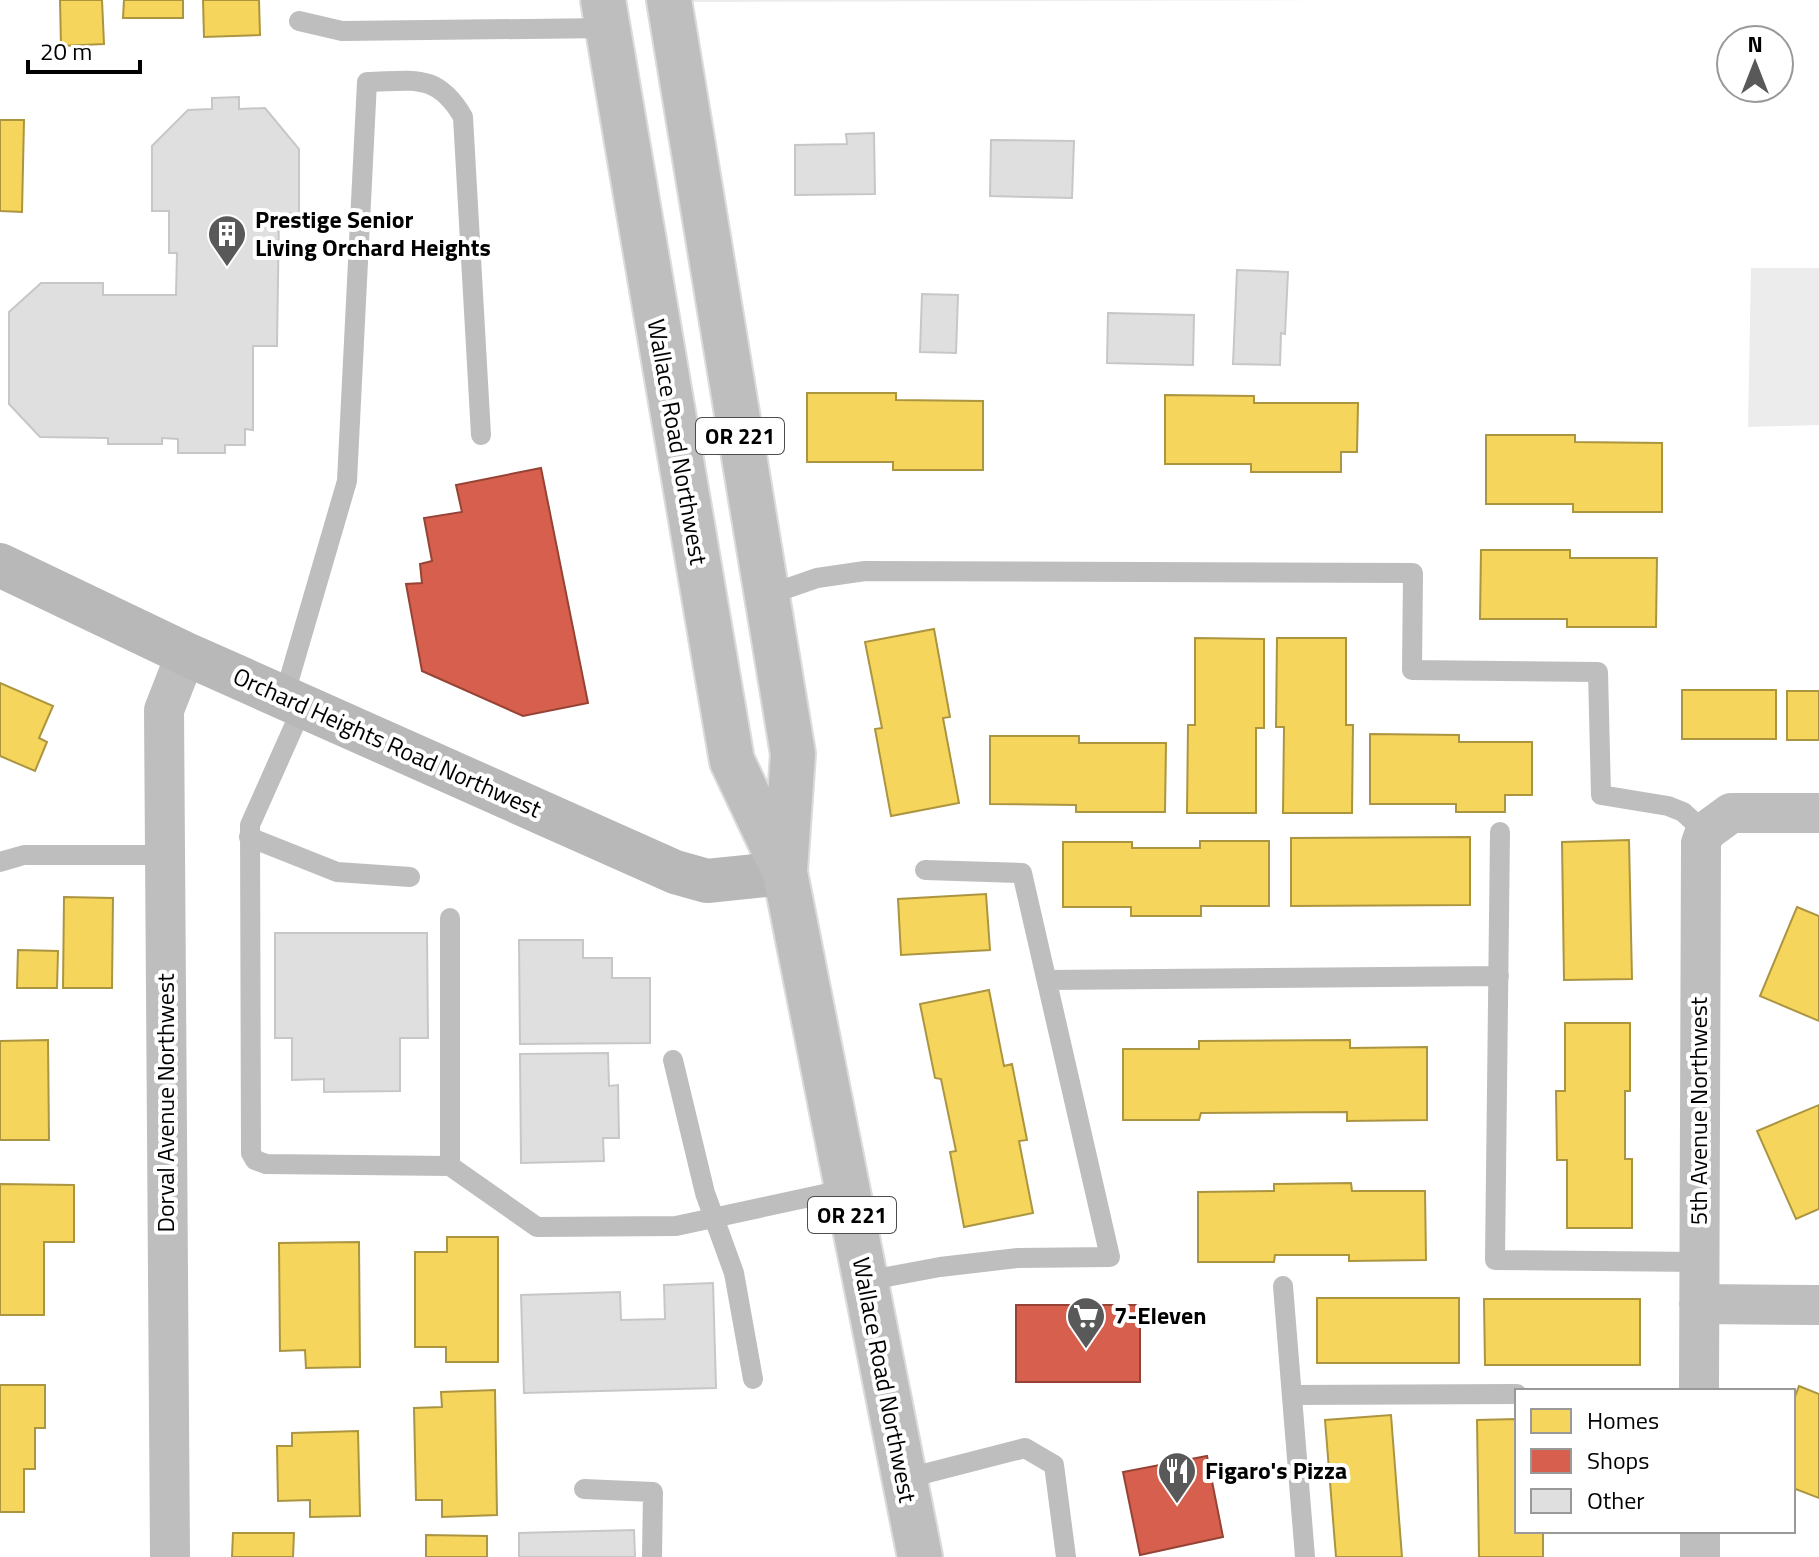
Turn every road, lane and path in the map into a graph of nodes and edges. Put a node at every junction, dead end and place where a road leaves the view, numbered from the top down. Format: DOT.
graph roads {
  1 [pos="669,0"];
  2 [pos="606,14"];
  3 [pos="299,21"];
  4 [pos="481,435"];
  5 [pos="0,565"];
  6 [pos="768,595"];
  7 [pos="186,654"];
  8 [pos="293,702"];
  9 [pos="1819,813"];
  10 [pos="1500,832"];
  11 [pos="1705,832"];
  12 [pos="249,837"];
  13 [pos="165,855"];
  14 [pos="0,862"];
  15 [pos="925,870"];
  16 [pos="785,873"];
  17 [pos="410,877"];
  18 [pos="450,918"];
  19 [pos="1499,976"];
  20 [pos="1047,980"];
  21 [pos="673,1060"];
  22 [pos="450,1166"];
  23 [pos="847,1189"];
  24 [pos="715,1217"];
  25 [pos="1699,1262"];
  26 [pos="865,1281"];
  27 [pos="1283,1286"];
  28 [pos="1699,1304"];
  29 [pos="1819,1305"];
  30 [pos="753,1379"];
  31 [pos="1699,1389"];
  32 [pos="1515,1394"];
  33 [pos="1292,1395"];
  34 [pos="904,1479"];
  35 [pos="584,1489"];
  36 [pos="1700,1533"];
  37 [pos="170,1557"];
  38 [pos="652,1557"];
  39 [pos="920,1557"];
  40 [pos="1066,1557"];
  41 [pos="1305,1557"];
  42 [pos="1700,1557"];
  1 -- 6 [label="main road, Wallace Road Northwest / OR 221"];
  2 -- 3 [label="lane"];
  2 -- 16 [label="main road, Wallace Road Northwest / OR 221"];
  4 -- 8 [label="lane"];
  5 -- 7 [label="main road, Orchard Heights Road Northwest"];
  6 -- 11 [label="lane"];
  6 -- 16 [label="main road, Wallace Road Northwest / OR 221"];
  7 -- 8 [label="main road, Orchard Heights Road Northwest"];
  7 -- 13 [label="street, Dorval Avenue Northwest"];
  8 -- 12 [label="lane"];
  8 -- 16 [label="main road, Orchard Heights Road Northwest"];
  9 -- 11 [label="street"];
  10 -- 19 [label="lane"];
  11 -- 25 [label="street, 5th Avenue Northwest"];
  12 -- 17 [label="lane"];
  12 -- 22 [label="lane"];
  13 -- 14 [label="lane"];
  13 -- 37 [label="street, Dorval Avenue Northwest"];
  15 -- 20 [label="lane"];
  16 -- 23 [label="main road, Wallace Road Northwest / OR 221"];
  18 -- 22 [label="lane"];
  19 -- 20 [label="lane"];
  19 -- 25 [label="lane"];
  20 -- 26 [label="lane"];
  21 -- 24 [label="lane"];
  22 -- 24 [label="lane"];
  23 -- 24 [label="lane"];
  23 -- 26 [label="main road, Wallace Road Northwest / OR 221"];
  24 -- 30 [label="lane"];
  25 -- 28 [label="street, 5th Avenue Northwest"];
  26 -- 34 [label="main road, Wallace Road Northwest / OR 221"];
  27 -- 33 [label="lane"];
  28 -- 29 [label="street"];
  28 -- 31 [label="street, 5th Avenue Northwest"];
  32 -- 33 [label="lane"];
  33 -- 41 [label="lane"];
  34 -- 39 [label="main road, Wallace Road Northwest / OR 221"];
  34 -- 40 [label="lane"];
  35 -- 38 [label="lane"];
  36 -- 42 [label="street"];
}
